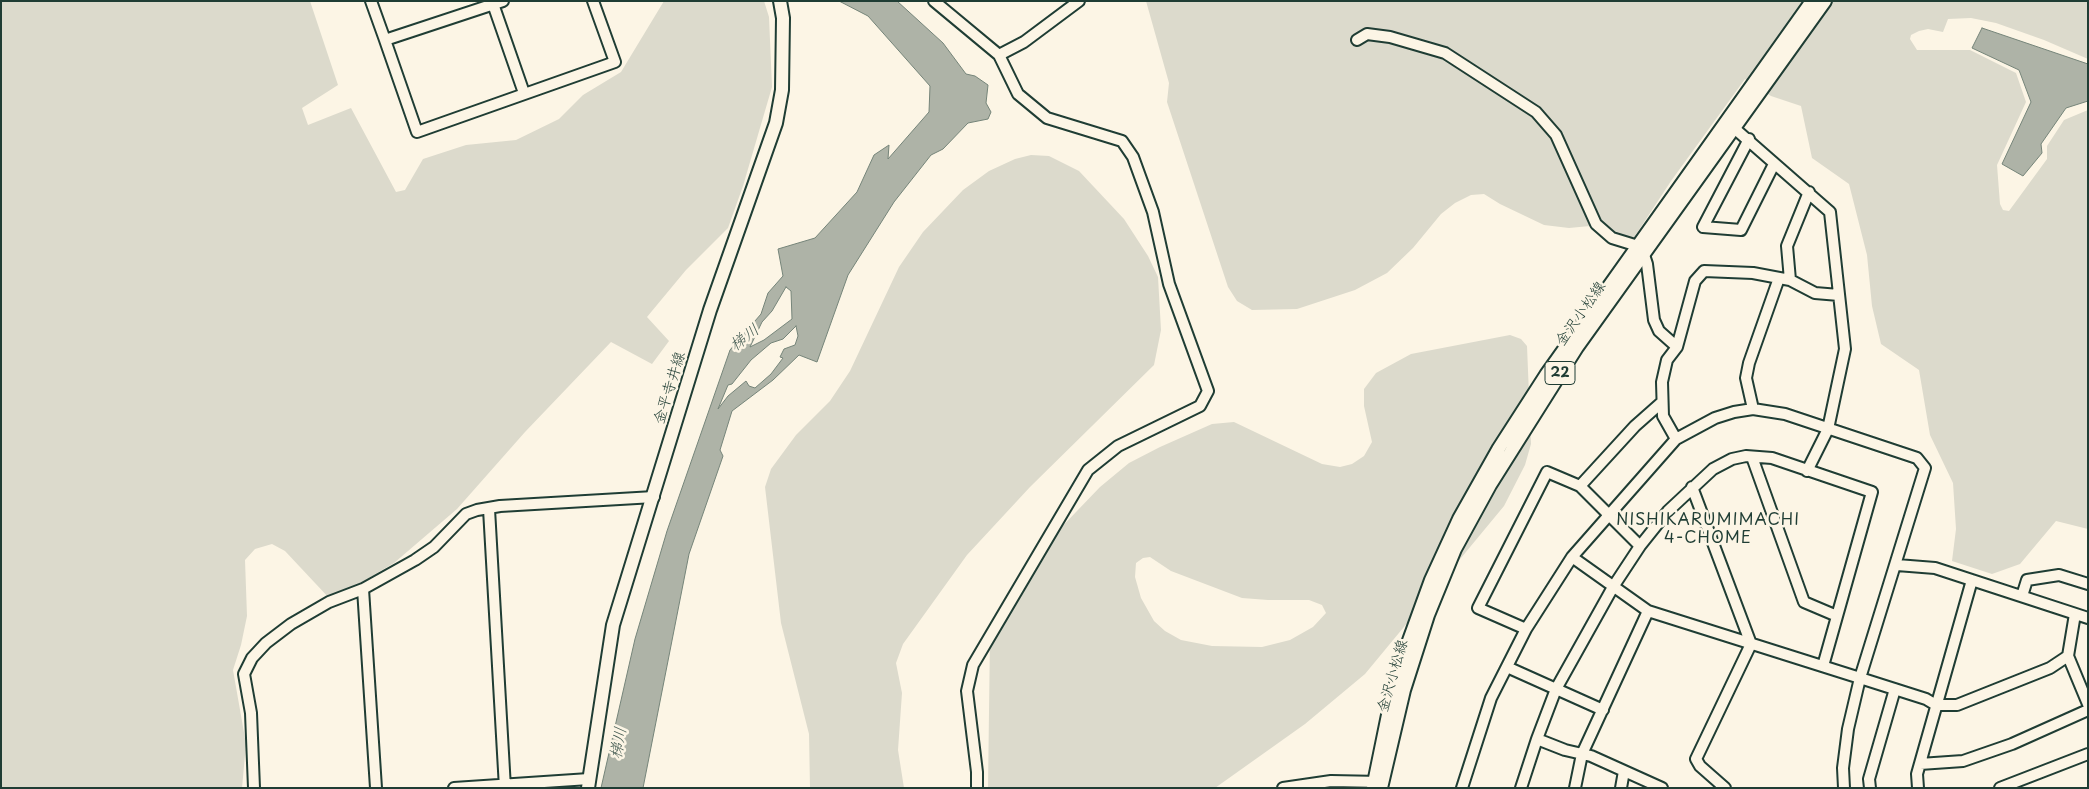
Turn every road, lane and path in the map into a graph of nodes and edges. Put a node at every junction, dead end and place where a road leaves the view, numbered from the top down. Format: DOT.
graph roads {
  1 [pos="371,1"];
  2 [pos="593,1"];
  3 [pos="780,1"];
  4 [pos="934,1"];
  5 [pos="1079,1"];
  6 [pos="1812,1"];
  7 [pos="1825,1"];
  8 [pos="496,2"];
  9 [pos="385,40"];
  10 [pos="1357,40"];
  11 [pos="999,55"];
  12 [pos="524,93"];
  13 [pos="1734,128"];
  14 [pos="1749,138"];
  15 [pos="1774,164"];
  16 [pos="1809,192"];
  17 [pos="1641,250"];
  18 [pos="1785,279"];
  19 [pos="1839,295"];
  20 [pos="1677,346"];
  21 [pos="1661,403"];
  22 [pos="1753,409"];
  23 [pos="1828,429"];
  24 [pos="1676,439"];
  25 [pos="1752,457"];
  26 [pos="1807,471"];
  27 [pos="1580,486"];
  28 [pos="1692,487"];
  29 [pos="654,497"];
  30 [pos="489,509"];
  31 [pos="1608,515"];
  32 [pos="1640,546"];
  33 [pos="1572,557"];
  34 [pos="1896,565"];
  35 [pos="1972,580"];
  36 [pos="2088,584"];
  37 [pos="1613,587"];
  38 [pos="363,589"];
  39 [pos="2022,596"];
  40 [pos="1648,611"];
  41 [pos="2075,614"];
  42 [pos="1837,616"];
  43 [pos="2088,618"];
  44 [pos="1526,629"];
  45 [pos="1751,644"];
  46 [pos="2068,656"];
  47 [pos="1823,666"];
  48 [pos="1507,667"];
  49 [pos="1860,678"];
  50 [pos="1556,689"];
  51 [pos="1895,689"];
  52 [pos="2088,704"];
  53 [pos="1936,705"];
  54 [pos="1603,710"];
  55 [pos="2088,710"];
  56 [pos="1537,738"];
  57 [pos="1582,754"];
  58 [pos="2088,754"];
  59 [pos="1920,764"];
  60 [pos="1624,771"];
  61 [pos="588,784"];
  62 [pos="1377,785"];
  63 [pos="505,787"];
  64 [pos="254,788"];
  65 [pos="376,788"];
  66 [pos="454,788"];
  67 [pos="977,788"];
  68 [pos="1283,788"];
  69 [pos="1462,788"];
  70 [pos="1521,788"];
  71 [pos="1575,788"];
  72 [pos="1621,788"];
  73 [pos="1662,788"];
  74 [pos="1725,788"];
  75 [pos="1844,788"];
  76 [pos="1870,788"];
  77 [pos="1918,788"];
  78 [pos="2000,788"];
  1 -- 9 [label="street"];
  2 -- 12 [label="street"];
  3 -- 29 [label="main road, 金平寺井線"];
  4 -- 11 [label="street"];
  5 -- 11 [label="street"];
  6 -- 17 [label="main road, 金沢小松線 / 22"];
  7 -- 13 [label="main road, 金沢小松線 / 22"];
  8 -- 9 [label="street"];
  8 -- 12 [label="street"];
  9 -- 12 [label="street"];
  10 -- 17 [label="street"];
  11 -- 67 [label="street"];
  13 -- 14 [label="street"];
  13 -- 17 [label="main road, 金沢小松線 / 22"];
  14 -- 15 [label="street"];
  14 -- 15 [label="street"];
  15 -- 16 [label="street"];
  16 -- 18 [label="street"];
  16 -- 19 [label="street"];
  17 -- 20 [label="street"];
  17 -- 62 [label="main road, 金沢小松線 / 22"];
  18 -- 19 [label="street"];
  18 -- 20 [label="street"];
  18 -- 22 [label="street"];
  19 -- 23 [label="street"];
  20 -- 21 [label="street"];
  21 -- 24 [label="street"];
  21 -- 27 [label="street"];
  22 -- 23 [label="street"];
  22 -- 24 [label="street"];
  23 -- 26 [label="street"];
  23 -- 34 [label="street"];
  24 -- 31 [label="street"];
  25 -- 26 [label="street"];
  25 -- 28 [label="street"];
  25 -- 42 [label="street"];
  26 -- 42 [label="street"];
  27 -- 31 [label="street"];
  27 -- 44 [label="street"];
  28 -- 32 [label="street"];
  28 -- 45 [label="street"];
  29 -- 30 [label="street"];
  29 -- 61 [label="main road, 金平寺井線"];
  30 -- 38 [label="street"];
  30 -- 63 [label="street"];
  31 -- 32 [label="street"];
  31 -- 33 [label="street"];
  32 -- 37 [label="street"];
  33 -- 37 [label="street"];
  33 -- 44 [label="street"];
  34 -- 35 [label="street"];
  34 -- 49 [label="street"];
  35 -- 39 [label="street"];
  35 -- 53 [label="street"];
  36 -- 39 [label="street"];
  37 -- 40 [label="street"];
  37 -- 50 [label="street"];
  38 -- 64 [label="street"];
  38 -- 65 [label="street"];
  39 -- 41 [label="street"];
  40 -- 45 [label="street"];
  40 -- 54 [label="street"];
  41 -- 43 [label="street"];
  41 -- 46 [label="street"];
  42 -- 47 [label="street"];
  44 -- 48 [label="street"];
  45 -- 47 [label="street"];
  45 -- 74 [label="street"];
  46 -- 52 [label="street"];
  46 -- 53 [label="street"];
  47 -- 49 [label="street"];
  48 -- 50 [label="street"];
  48 -- 69 [label="street"];
  49 -- 51 [label="street"];
  49 -- 75 [label="street"];
  50 -- 54 [label="street"];
  50 -- 56 [label="street"];
  51 -- 53 [label="street"];
  51 -- 76 [label="street"];
  53 -- 59 [label="street"];
  54 -- 57 [label="street"];
  55 -- 59 [label="street"];
  56 -- 57 [label="street"];
  56 -- 70 [label="street"];
  57 -- 60 [label="street"];
  57 -- 71 [label="street"];
  58 -- 78 [label="street"];
  59 -- 77 [label="street"];
  60 -- 72 [label="street"];
  60 -- 73 [label="street"];
  61 -- 63 [label="street"];
  62 -- 68 [label="street"];
  63 -- 66 [label="street"];
}
